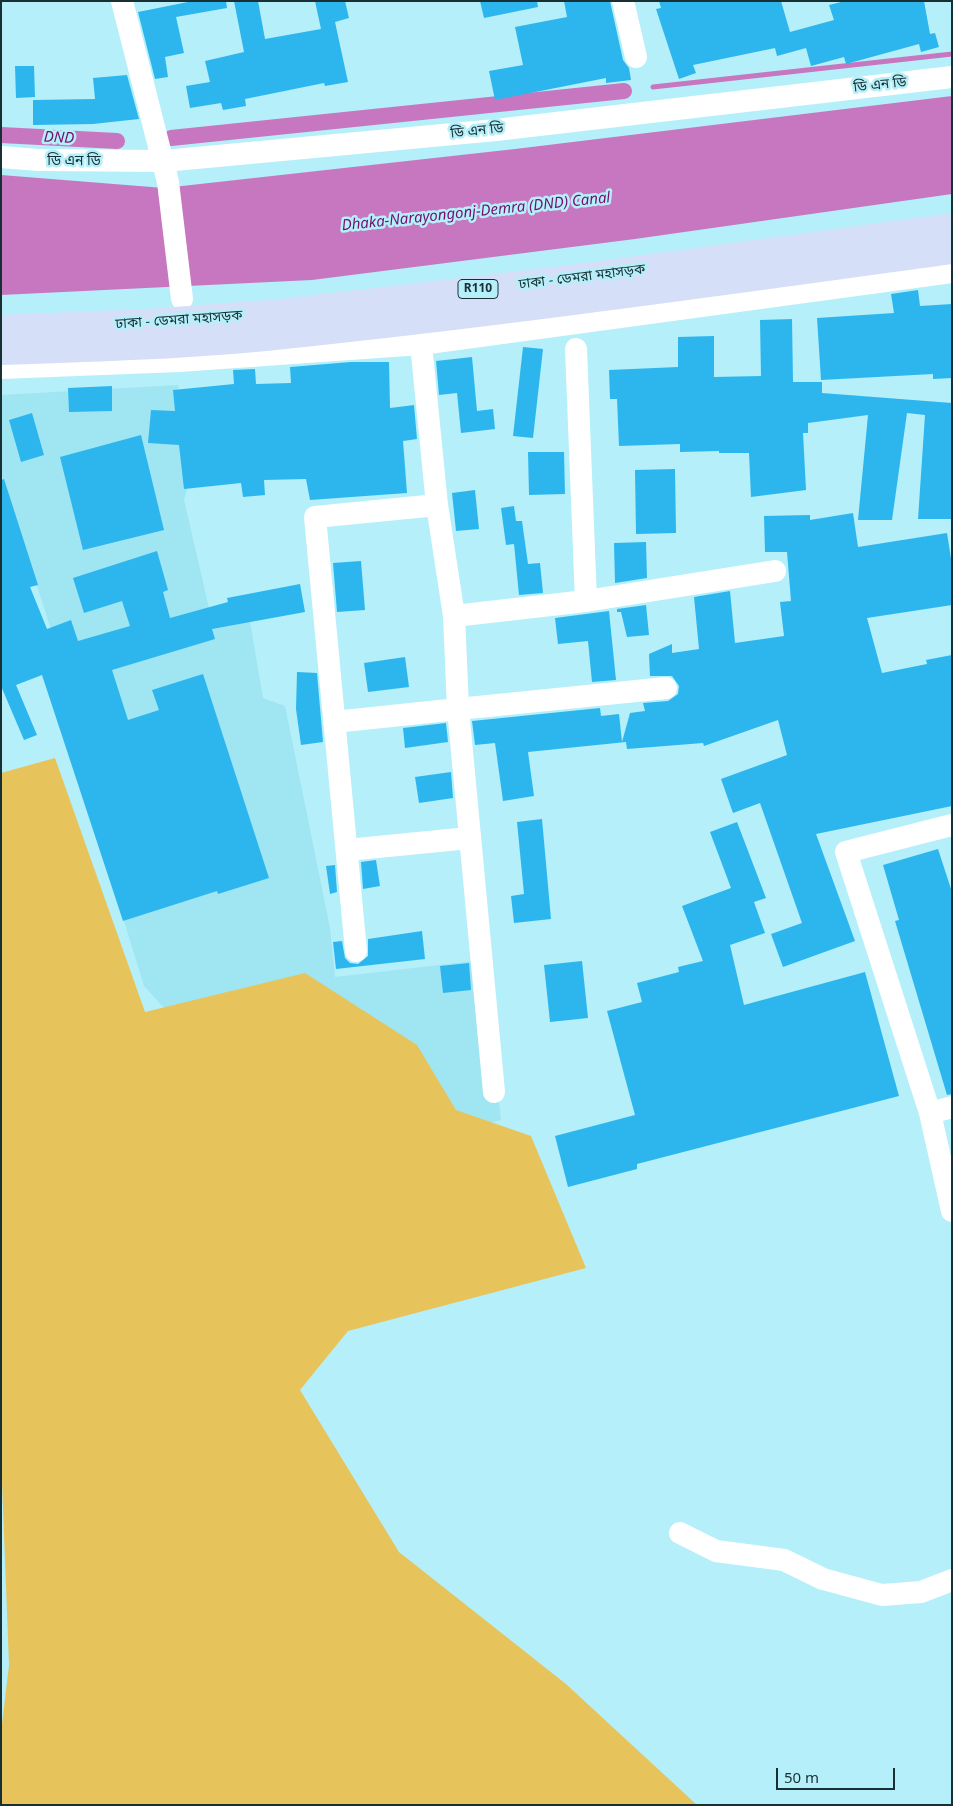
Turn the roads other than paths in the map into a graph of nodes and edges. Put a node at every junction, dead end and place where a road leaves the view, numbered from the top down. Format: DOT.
graph roads {
  1 [pos="122,1"];
  2 [pos="623,1"];
  3 [pos="636,57"];
  4 [pos="952,77"];
  5 [pos="1,157"];
  6 [pos="166,172"];
  7 [pos="952,227"];
  8 [pos="952,250"];
  9 [pos="952,272"];
  10 [pos="1,329"];
  11 [pos="421,344"];
  12 [pos="576,349"];
  13 [pos="1,352"];
  14 [pos="187,360"];
  15 [pos="1,368"];
  16 [pos="437,505"];
  17 [pos="775,571"];
  18 [pos="586,600"];
  19 [pos="454,616"];
  20 [pos="666,688"];
  21 [pos="458,709"];
  22 [pos="334,722"];
  23 [pos="952,825"];
  24 [pos="469,838"];
  25 [pos="346,850"];
  26 [pos="356,951"];
  27 [pos="494,1092"];
  28 [pos="952,1107"];
  29 [pos="930,1113"];
  30 [pos="952,1211"];
  31 [pos="680,1534"];
  32 [pos="952,1580"];
  1 -- 6 [label="street"];
  2 -- 3 [label="street"];
  4 -- 6 [label="street, ডি এন ডি"];
  5 -- 6 [label="street, ডি এন ডি"];
  6 -- 14 [label="street"];
  7 -- 10 [label="main road, ঢাকা - ডেমরা মহাসড়ক / R110"];
  8 -- 13 [label="main road, ঢাকা - ডেমরা মহাসড়ক / R110"];
  9 -- 11 [label="street"];
  11 -- 14 [label="street"];
  11 -- 16 [label="street"];
  12 -- 18 [label="street"];
  14 -- 15 [label="street"];
  16 -- 19 [label="street"];
  16 -- 22 [label="street"];
  17 -- 18 [label="street"];
  18 -- 19 [label="street"];
  19 -- 21 [label="street"];
  20 -- 21 [label="street"];
  21 -- 22 [label="street"];
  21 -- 24 [label="street"];
  22 -- 25 [label="street"];
  23 -- 29 [label="street"];
  24 -- 25 [label="street"];
  24 -- 27 [label="street"];
  25 -- 26 [label="street"];
  28 -- 29 [label="street"];
  29 -- 30 [label="street"];
  31 -- 32 [label="street"];
}
